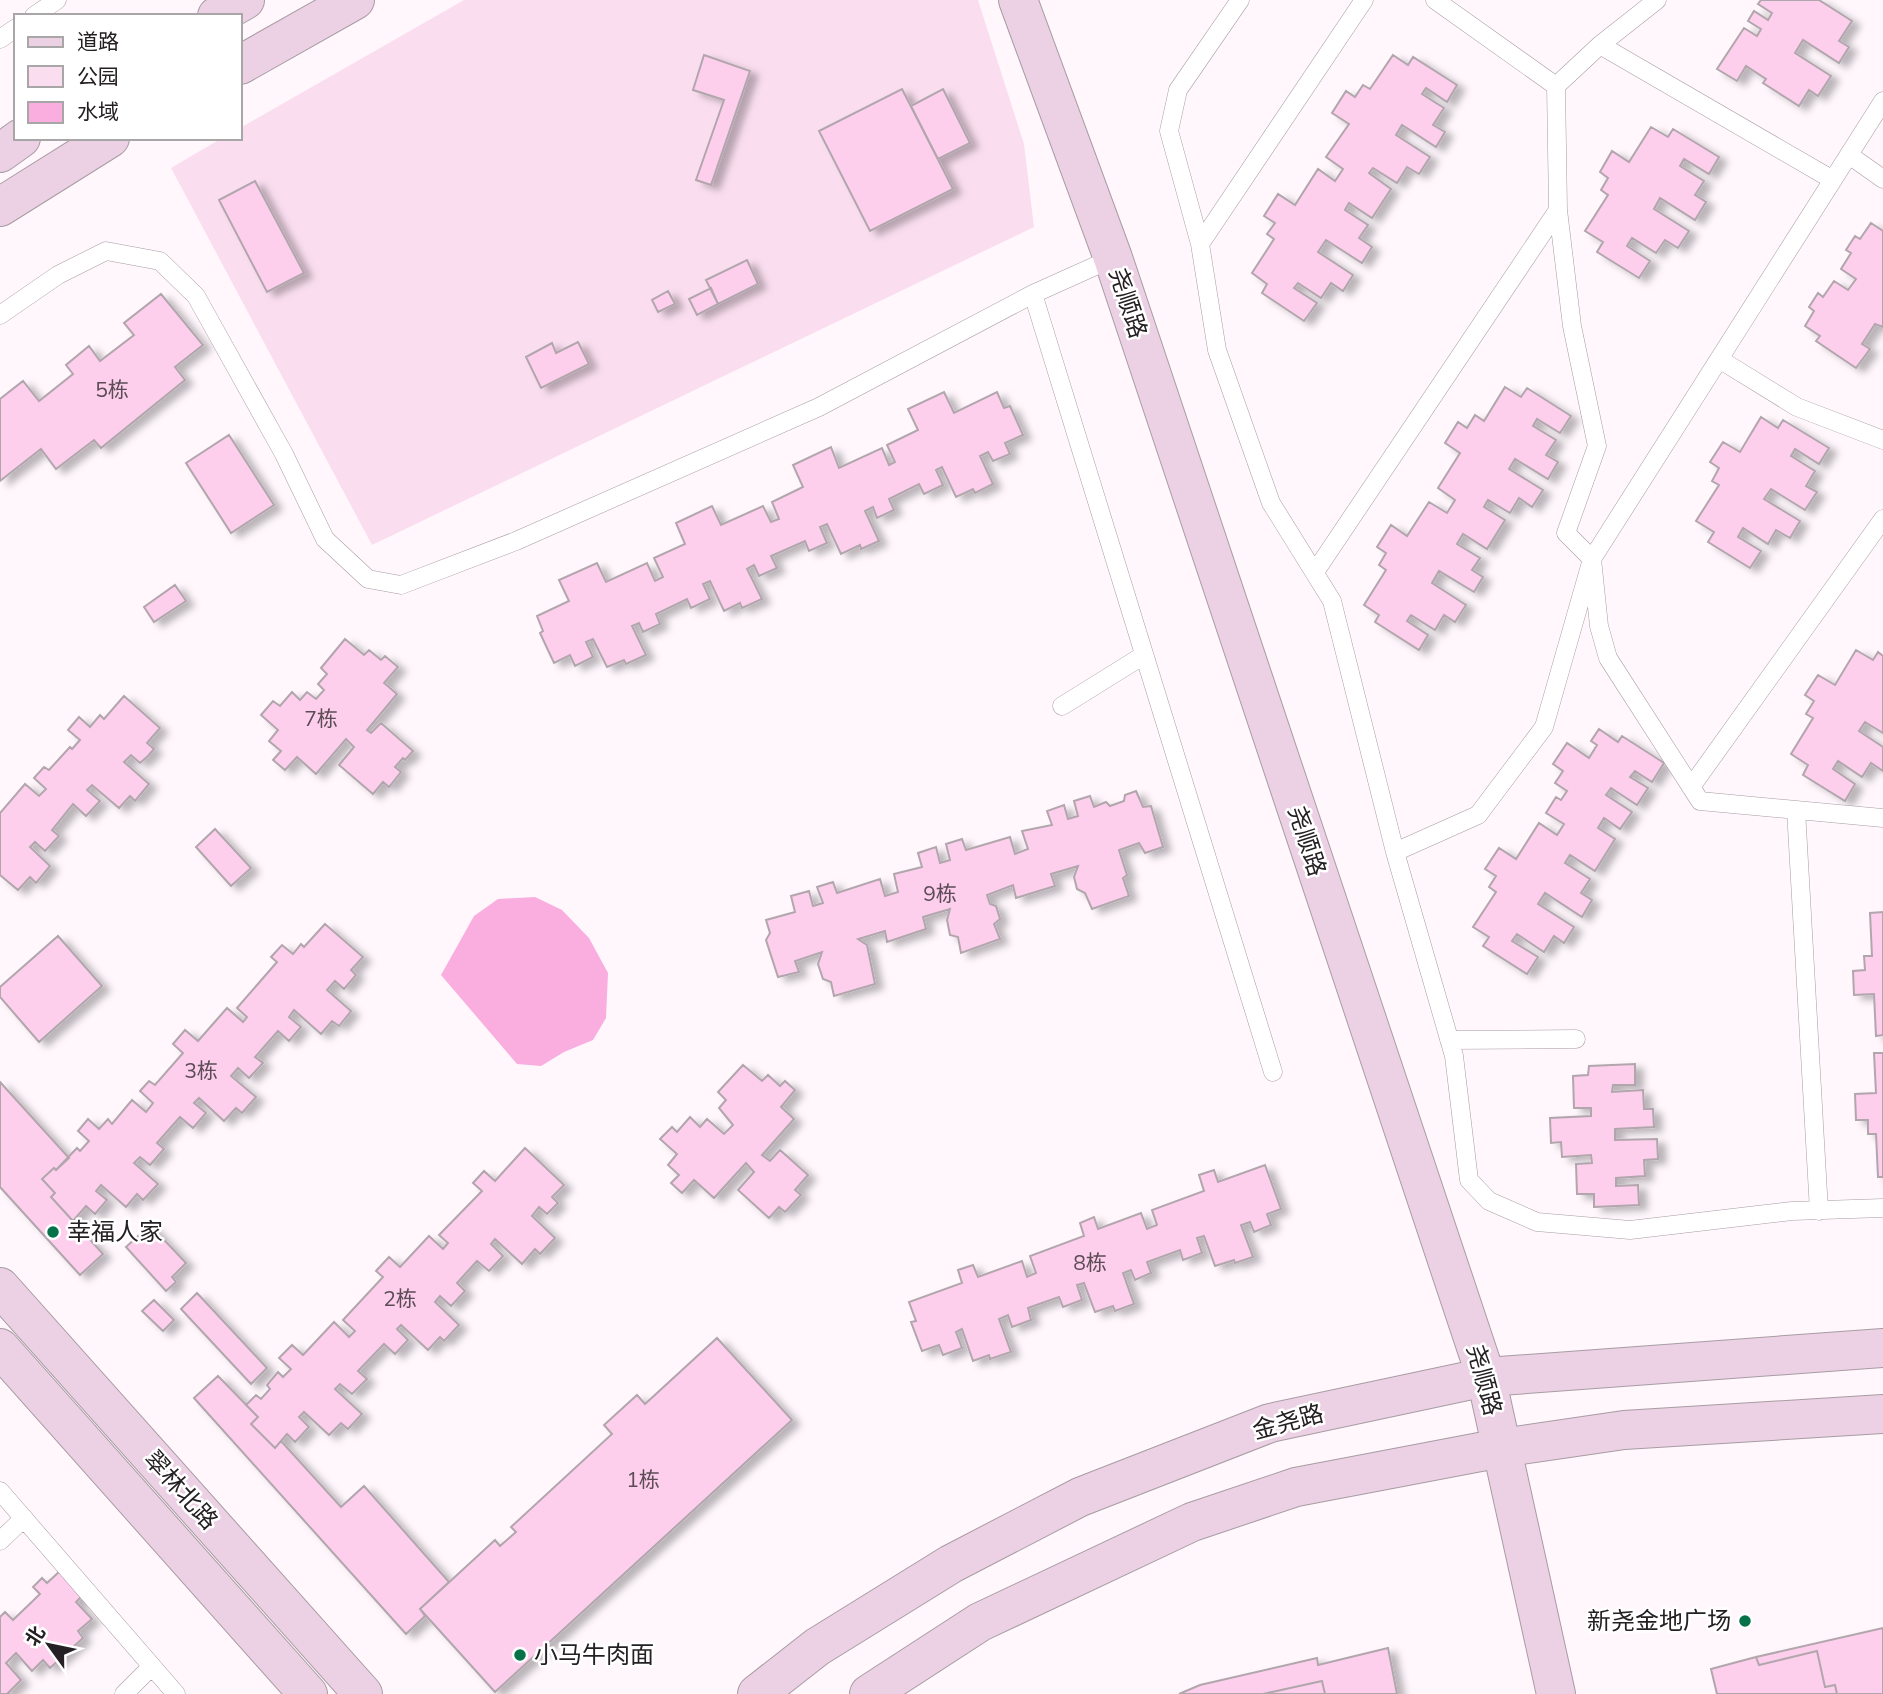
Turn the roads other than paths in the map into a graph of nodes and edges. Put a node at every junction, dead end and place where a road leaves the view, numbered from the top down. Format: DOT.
graph roads {
  1 [pos="57,0"];
  2 [pos="245,0"];
  3 [pos="355,0"];
  4 [pos="1018,0"];
  5 [pos="1240,0"];
  6 [pos="1364,0"];
  7 [pos="1435,0"];
  8 [pos="1657,0"];
  9 [pos="37,14"];
  10 [pos="220,14"];
  11 [pos="1600,45"];
  12 [pos="242,64"];
  13 [pos="1556,86"];
  14 [pos="1883,101"];
  15 [pos="19,140"];
  16 [pos="107,140"];
  17 [pos="0,153"];
  18 [pos="1849,155"];
  19 [pos="1883,179"];
  20 [pos="1833,180"];
  21 [pos="0,206"];
  22 [pos="1558,210"];
  23 [pos="1200,244"];
  24 [pos="1113,258"];
  25 [pos="1033,294"];
  26 [pos="0,316"];
  27 [pos="1719,359"];
  28 [pos="1883,440"];
  29 [pos="1883,519"];
  30 [pos="1592,559"];
  31 [pos="1315,572"];
  32 [pos="1144,655"];
  33 [pos="1062,706"];
  34 [pos="1691,787"];
  35 [pos="1796,810"];
  36 [pos="1883,818"];
  37 [pos="1395,852"];
  38 [pos="1449,1040"];
  39 [pos="1576,1040"];
  40 [pos="1273,1072"];
  41 [pos="1883,1208"];
  42 [pos="1819,1211"];
  43 [pos="0,1287"];
  44 [pos="1883,1348"];
  45 [pos="0,1349"];
  46 [pos="1486,1377"];
  47 [pos="1883,1414"];
  48 [pos="1501,1448"];
  49 [pos="0,1491"];
  50 [pos="24,1518"];
  51 [pos="0,1541"];
  52 [pos="152,1666"];
  53 [pos="124,1694"];
  54 [pos="176,1694"];
  55 [pos="308,1694"];
  56 [pos="362,1694"];
  57 [pos="757,1694"];
  58 [pos="869,1694"];
  59 [pos="1556,1694"];
  1 -- 9 [label="lane"];
  2 -- 10 [label="main road"];
  3 -- 12 [label="main road"];
  4 -- 24 [label="main road, 尧顺路"];
  5 -- 23 [label="lane"];
  6 -- 23 [label="lane"];
  7 -- 13 [label="lane"];
  8 -- 11 [label="lane"];
  11 -- 13 [label="lane"];
  11 -- 20 [label="lane"];
  13 -- 22 [label="lane"];
  14 -- 18 [label="lane"];
  15 -- 17 [label="main road"];
  16 -- 21 [label="main road"];
  18 -- 19 [label="lane"];
  18 -- 20 [label="lane"];
  20 -- 27 [label="lane"];
  22 -- 30 [label="lane"];
  22 -- 31 [label="lane"];
  23 -- 31 [label="lane"];
  24 -- 25 [label="lane"];
  24 -- 46 [label="main road, 尧顺路"];
  25 -- 26 [label="lane"];
  25 -- 32 [label="lane"];
  27 -- 28 [label="lane"];
  27 -- 30 [label="lane"];
  29 -- 34 [label="lane"];
  30 -- 34 [label="lane"];
  30 -- 37 [label="lane"];
  31 -- 37 [label="lane"];
  32 -- 33 [label="lane"];
  32 -- 40 [label="lane"];
  34 -- 35 [label="lane"];
  35 -- 36 [label="lane"];
  35 -- 42 [label="lane"];
  37 -- 38 [label="lane"];
  38 -- 39 [label="lane"];
  38 -- 42 [label="lane"];
  41 -- 42 [label="lane"];
  43 -- 56 [label="main road, 翠林北路"];
  44 -- 46 [label="main road, 金尧路"];
  45 -- 55 [label="main road, 翠林北路"];
  46 -- 48 [label="main road, 尧顺路"];
  46 -- 57 [label="main road, 金尧路"];
  47 -- 48 [label="main road"];
  48 -- 58 [label="main road"];
  48 -- 59 [label="main road, 尧顺路"];
  49 -- 50 [label="lane"];
  50 -- 51 [label="lane"];
  50 -- 52 [label="lane"];
  52 -- 53 [label="lane"];
  52 -- 54 [label="lane"];
}
